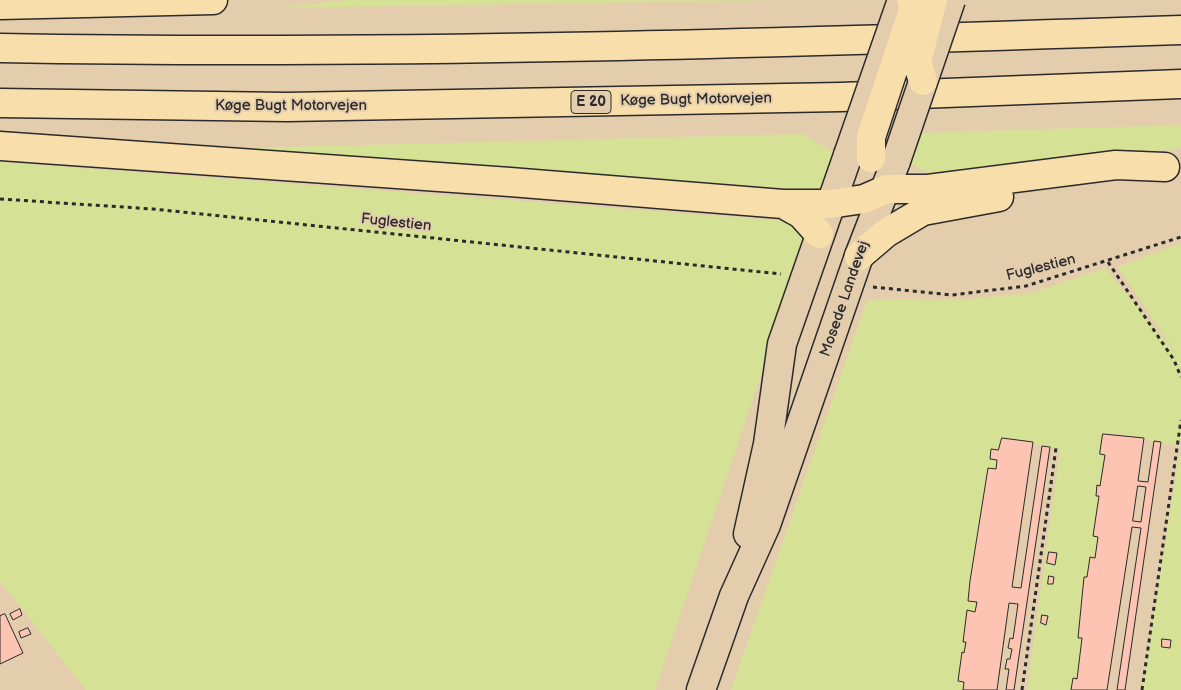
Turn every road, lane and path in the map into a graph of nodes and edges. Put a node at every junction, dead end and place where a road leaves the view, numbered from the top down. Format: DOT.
graph roads {
  1 [pos="213,0"];
  2 [pos="902,0"];
  3 [pos="911,0"];
  4 [pos="933,0"];
  5 [pos="951,0"];
  6 [pos="0,5"];
  7 [pos="1181,30"];
  8 [pos="0,48"];
  9 [pos="923,81"];
  10 [pos="1181,84"];
  11 [pos="0,103"];
  12 [pos="0,146"];
  13 [pos="872,158"];
  14 [pos="1173,166"];
  15 [pos="887,189"];
  16 [pos="0,199"];
  17 [pos="783,204"];
  18 [pos="830,204"];
  19 [pos="819,234"];
  20 [pos="1181,237"];
  21 [pos="859,256"];
  22 [pos="1108,262"];
  23 [pos="789,275"];
  24 [pos="871,286"];
  25 [pos="1181,377"];
  26 [pos="1181,420"];
  27 [pos="1056,448"];
  28 [pos="734,596"];
  29 [pos="700,690"];
  30 [pos="1022,690"];
  31 [pos="1142,690"];
  1 -- 6 [label="highway"];
  2 -- 13 [label="main road, Mosede Landevej, bridge"];
  3 -- 13 [label="highway, bridge"];
  4 -- 9 [label="highway, bridge"];
  5 -- 9 [label="main road, Mosede Landevej, bridge"];
  7 -- 8 [label="highway"];
  9 -- 13 [label="main road, Mosede Landevej, bridge"];
  10 -- 11 [label="highway, Køge Bugt Motorvejen / E 20"];
  12 -- 17 [label="highway"];
  13 -- 15 [label="highway"];
  13 -- 18 [label="main road, Mosede Landevej"];
  14 -- 15 [label="highway"];
  14 -- 21 [label="highway"];
  15 -- 18 [label="highway"];
  15 -- 21 [label="main road, Mosede Landevej"];
  16 -- 23 [label="path, Fuglestien"];
  17 -- 18 [label="highway"];
  17 -- 19 [label="highway"];
  18 -- 19 [label="main road, Mosede Landevej"];
  19 -- 28 [label="main road, Mosede Landevej"];
  20 -- 22 [label="path, Fuglestien"];
  21 -- 28 [label="main road, Mosede Landevej"];
  22 -- 24 [label="path, Fuglestien"];
  22 -- 25 [label="path"];
  26 -- 31 [label="path"];
  27 -- 30 [label="path"];
  28 -- 29 [label="main road, Mosede Landevej"];
}
